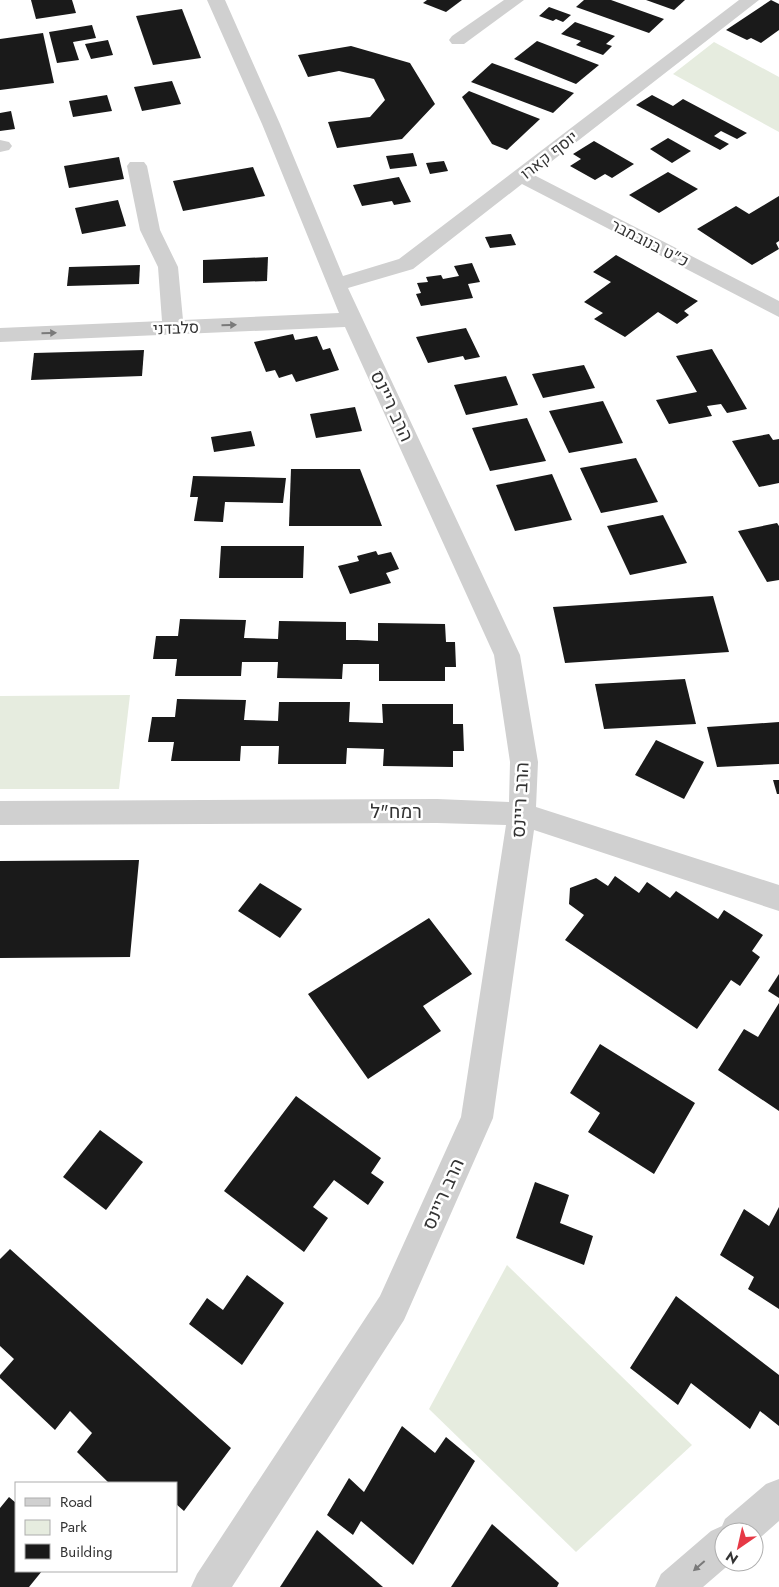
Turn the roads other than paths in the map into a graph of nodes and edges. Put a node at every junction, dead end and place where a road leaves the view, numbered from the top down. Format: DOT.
graph roads {
  1 [pos="216,0"];
  2 [pos="515,0"];
  3 [pos="750,0"];
  4 [pos="458,40"];
  5 [pos="137,166"];
  6 [pos="521,176"];
  7 [pos="336,285"];
  8 [pos="779,310"];
  9 [pos="352,320"];
  10 [pos="173,328"];
  11 [pos="0,335"];
  12 [pos="0,812"];
  13 [pos="522,814"];
  14 [pos="779,898"];
  15 [pos="779,1497"];
  16 [pos="750,1522"];
  17 [pos="714,1553"];
  18 [pos="210,1587"];
  19 [pos="674,1587"];
  1 -- 7 [label="street, הרב ריינס"];
  2 -- 4 [label="street"];
  3 -- 6 [label="street, יוסף קארו"];
  5 -- 10 [label="street"];
  6 -- 7 [label="street, יוסף קארו"];
  6 -- 8 [label="street, כ\"ט בנובמבר"];
  7 -- 9 [label="street, הרב ריינס"];
  10 -- 9 [label="street, סלבדני, one-way"];
  9 -- 13 [label="street, הרב ריינס"];
  11 -- 10 [label="street, סלבדני, one-way"];
  12 -- 13 [label="street, רמח\"ל"];
  13 -- 14 [label="street, רמח\"ל"];
  13 -- 18 [label="street, הרב ריינס"];
  15 -- 16 [label="street"];
  17 -- 19 [label="street, one-way"];
}
